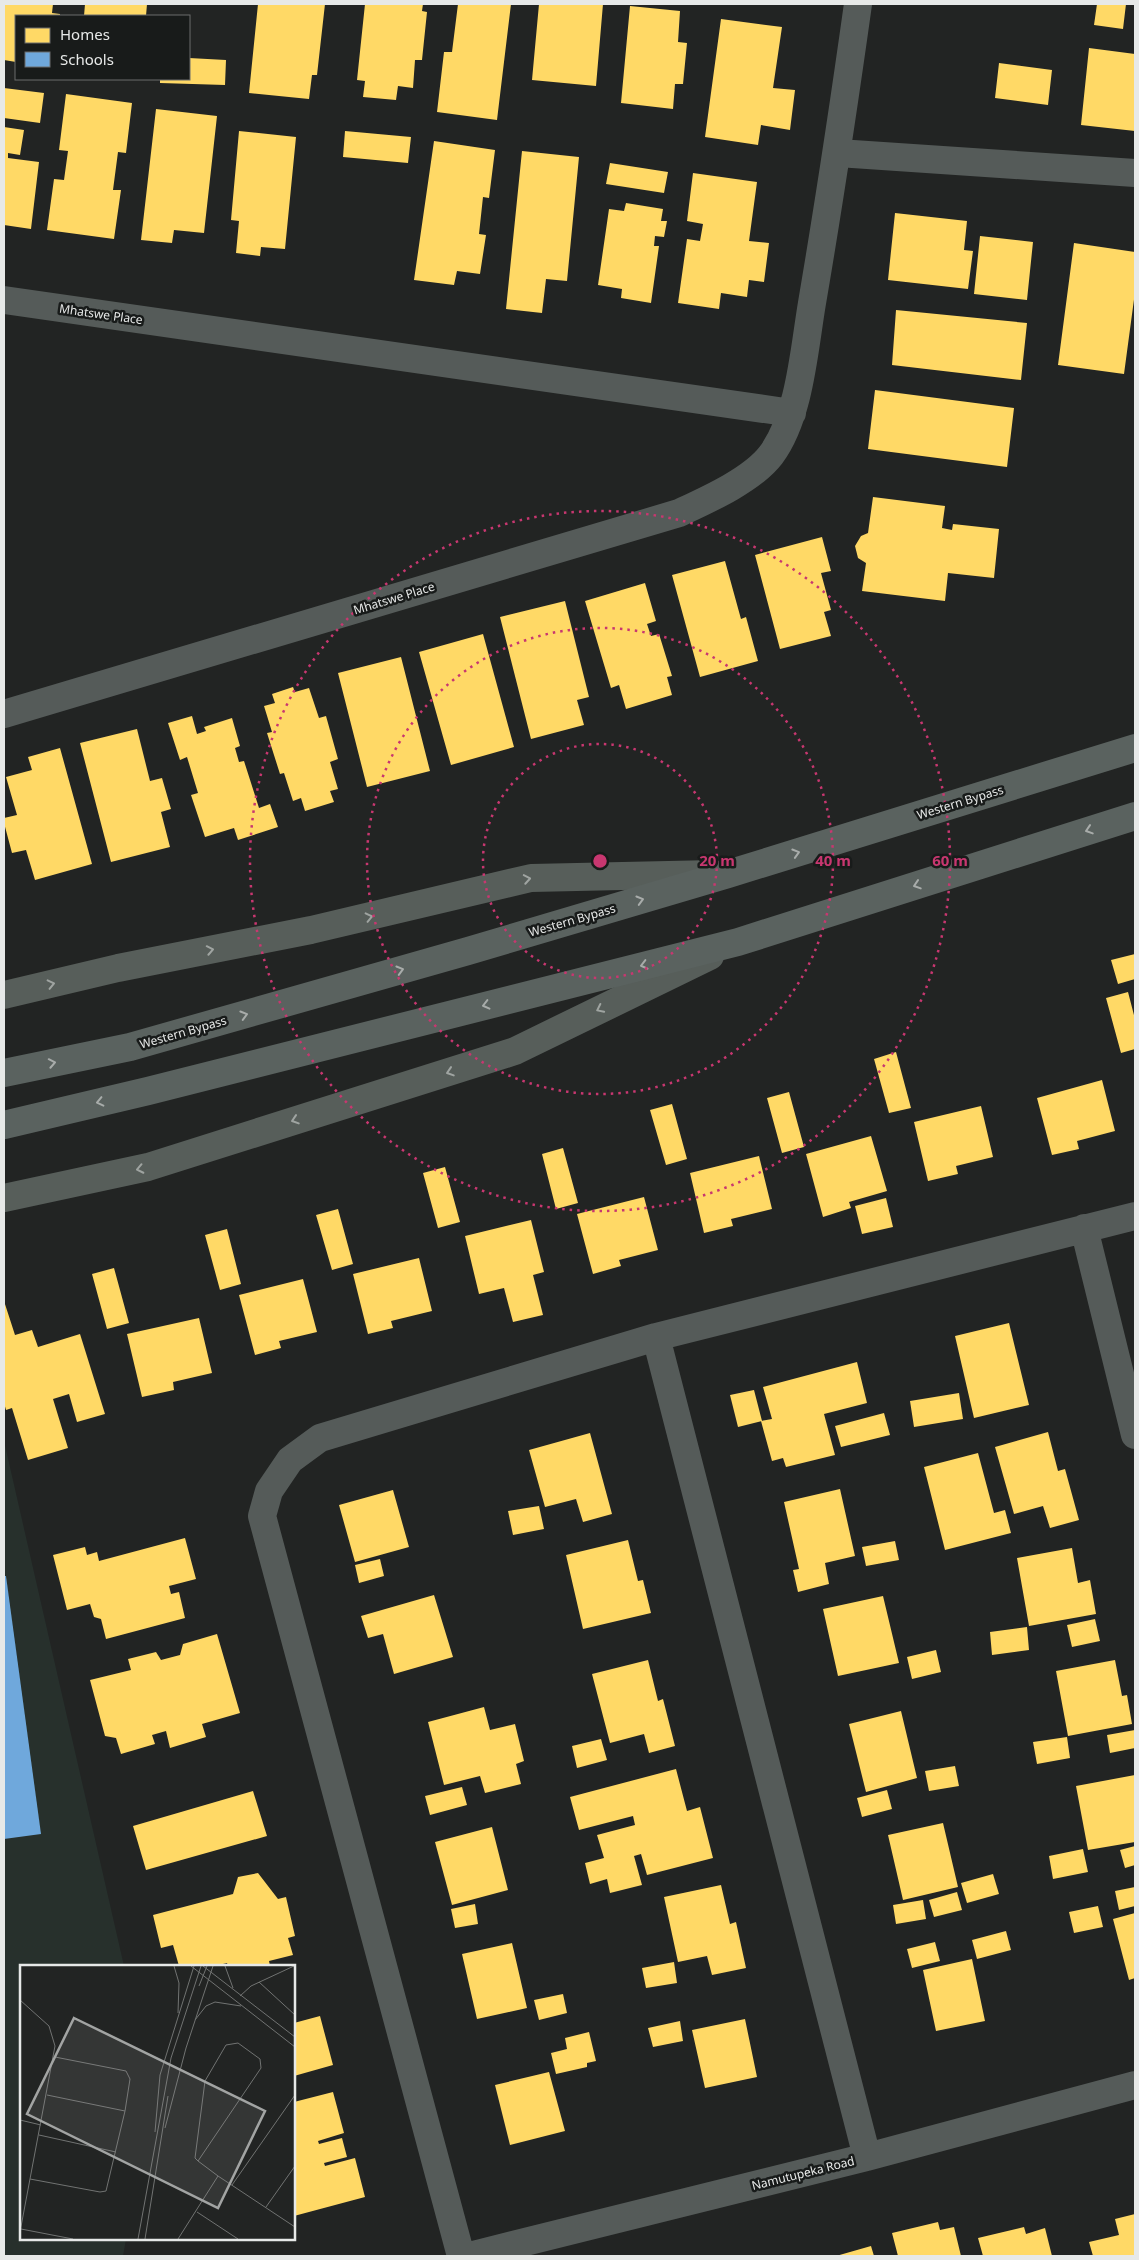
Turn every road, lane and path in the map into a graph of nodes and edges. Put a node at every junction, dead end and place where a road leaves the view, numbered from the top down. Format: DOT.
graph roads {
  1 [pos="858,4"];
  2 [pos="838,153"];
  3 [pos="1135,173"];
  4 [pos="4,300"];
  5 [pos="792,413"];
  6 [pos="4,714"];
  7 [pos="1135,748"];
  8 [pos="1135,816"];
  9 [pos="728,874"];
  10 [pos="738,942"];
  11 [pos="4,996"];
  12 [pos="4,1073"];
  13 [pos="4,1125"];
  14 [pos="4,1198"];
  15 [pos="1135,1216"];
  16 [pos="1084,1228"];
  17 [pos="656,1337"];
  18 [pos="1135,1435"];
  19 [pos="1135,2085"];
  20 [pos="867,2157"];
  21 [pos="461,2256"];
  22 [pos="469,2256"];
  1 -- 2 [label="street"];
  2 -- 3 [label="street"];
  2 -- 5 [label="street"];
  4 -- 5 [label="street, Mhatswe Place"];
  5 -- 6 [label="street, Mhatswe Place"];
  9 -- 7 [label="highway, Western Bypass, one-way"];
  8 -- 10 [label="highway, one-way"];
  11 -- 9 [label="street, one-way"];
  12 -- 9 [label="highway, Western Bypass, one-way"];
  10 -- 13 [label="highway, one-way"];
  10 -- 14 [label="street, one-way"];
  15 -- 16 [label="street"];
  16 -- 17 [label="street"];
  16 -- 18 [label="street"];
  17 -- 20 [label="street"];
  17 -- 21 [label="street"];
  19 -- 20 [label="street, Namutupeka Road"];
  20 -- 22 [label="street, Namutupeka Road"];
}
